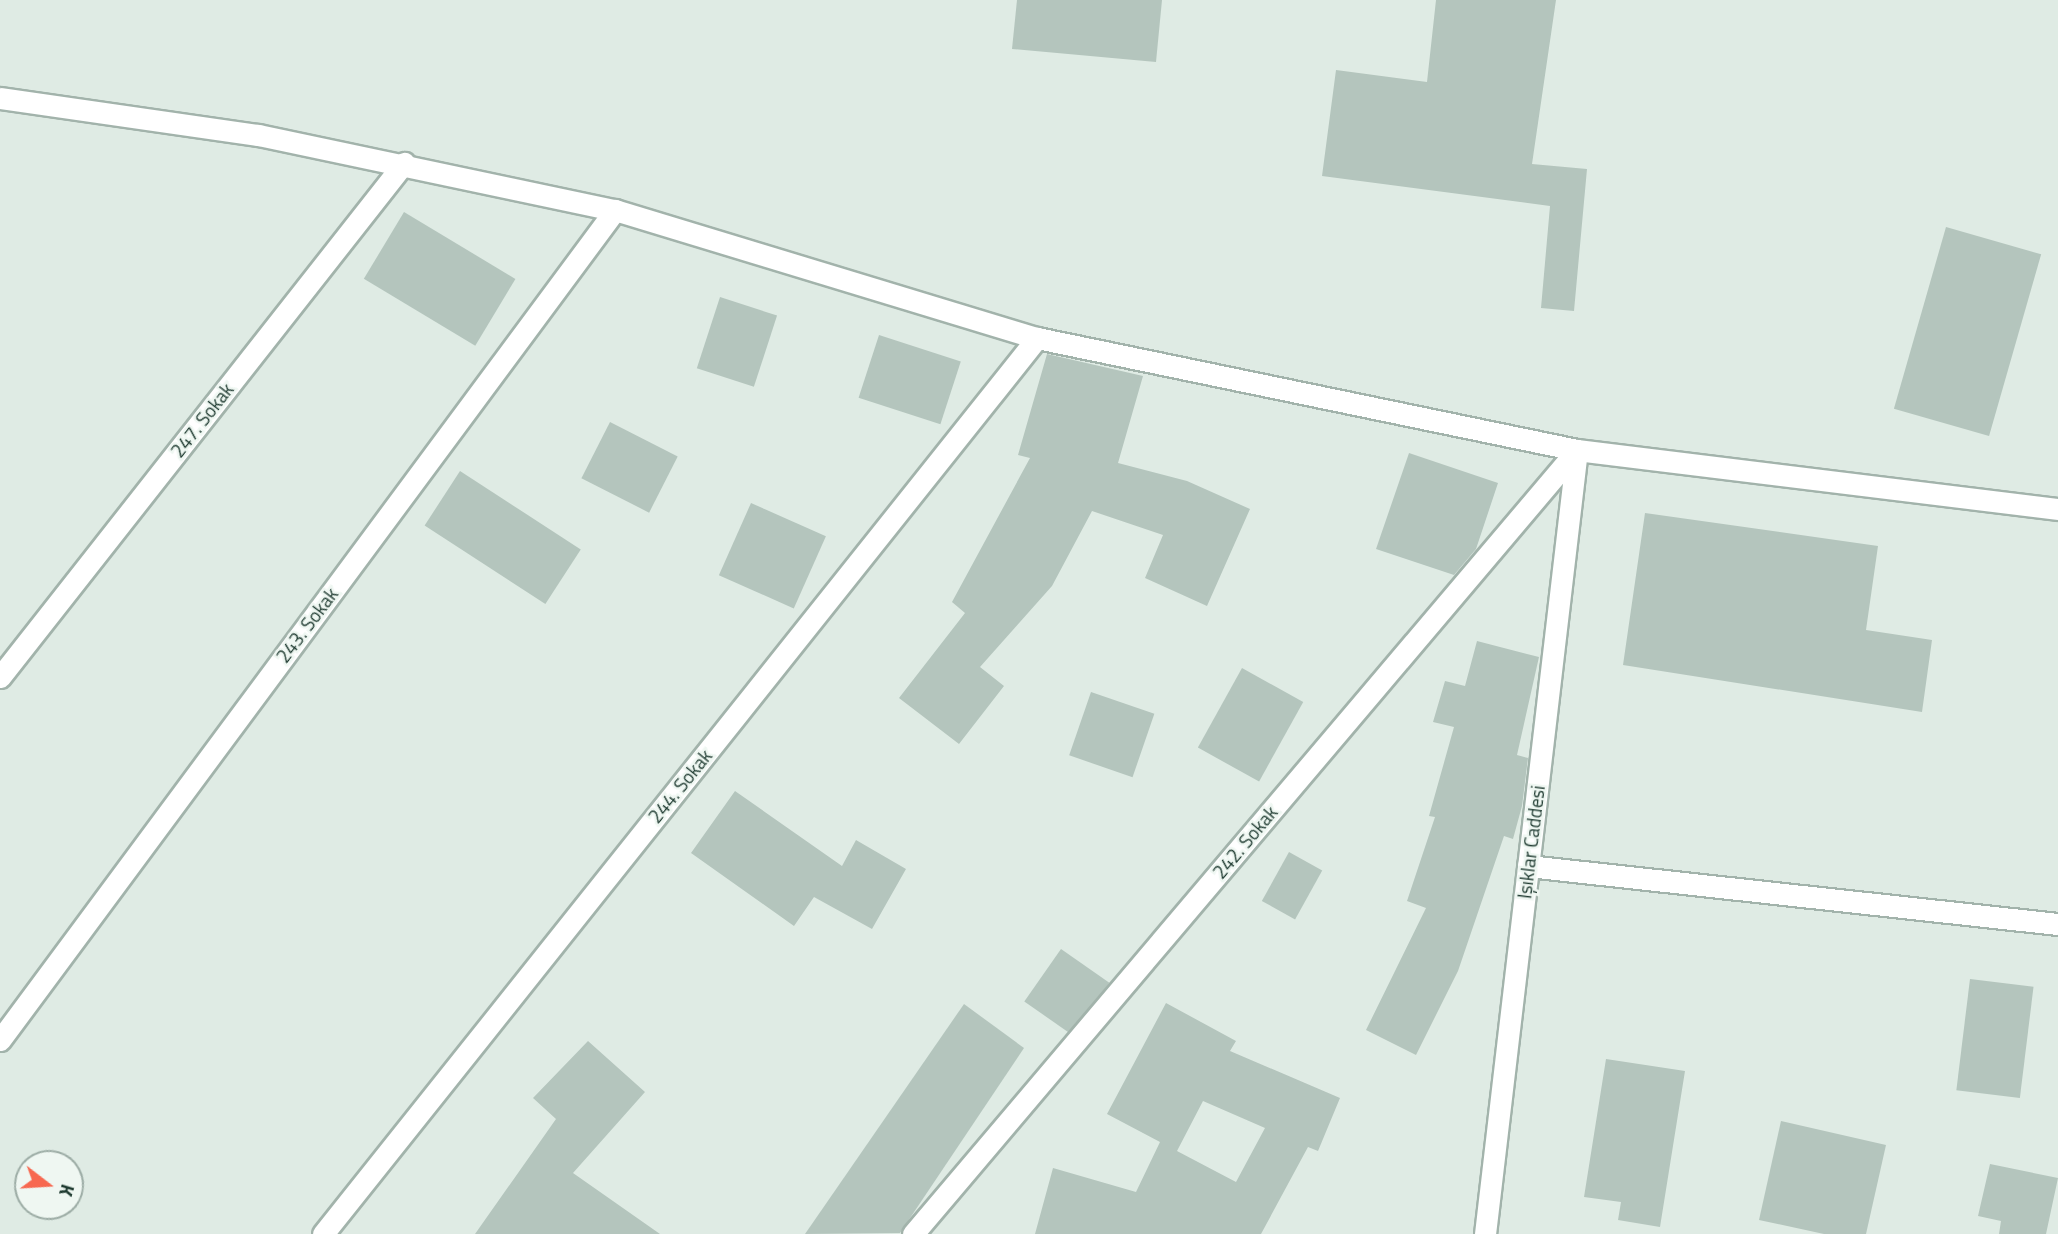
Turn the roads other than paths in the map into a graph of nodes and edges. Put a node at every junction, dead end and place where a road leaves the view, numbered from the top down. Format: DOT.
graph roads {
  1 [pos="0,97"];
  2 [pos="404,163"];
  3 [pos="615,210"];
  4 [pos="1037,338"];
  5 [pos="1577,450"];
  6 [pos="2058,509"];
  7 [pos="0,677"];
  8 [pos="1528,866"];
  9 [pos="2058,924"];
  10 [pos="0,1040"];
  11 [pos="323,1234"];
  12 [pos="913,1234"];
  13 [pos="1485,1234"];
  1 -- 2 [label="street"];
  2 -- 3 [label="street"];
  2 -- 7 [label="street, 247. Sokak"];
  3 -- 4 [label="street"];
  3 -- 10 [label="street, 243. Sokak"];
  4 -- 5 [label="street"];
  4 -- 11 [label="street, 244. Sokak"];
  5 -- 6 [label="street"];
  5 -- 8 [label="street, Işıklar Caddesi"];
  5 -- 12 [label="street, 242. Sokak"];
  8 -- 9 [label="street"];
  8 -- 13 [label="street, Işıklar Caddesi"];
}
